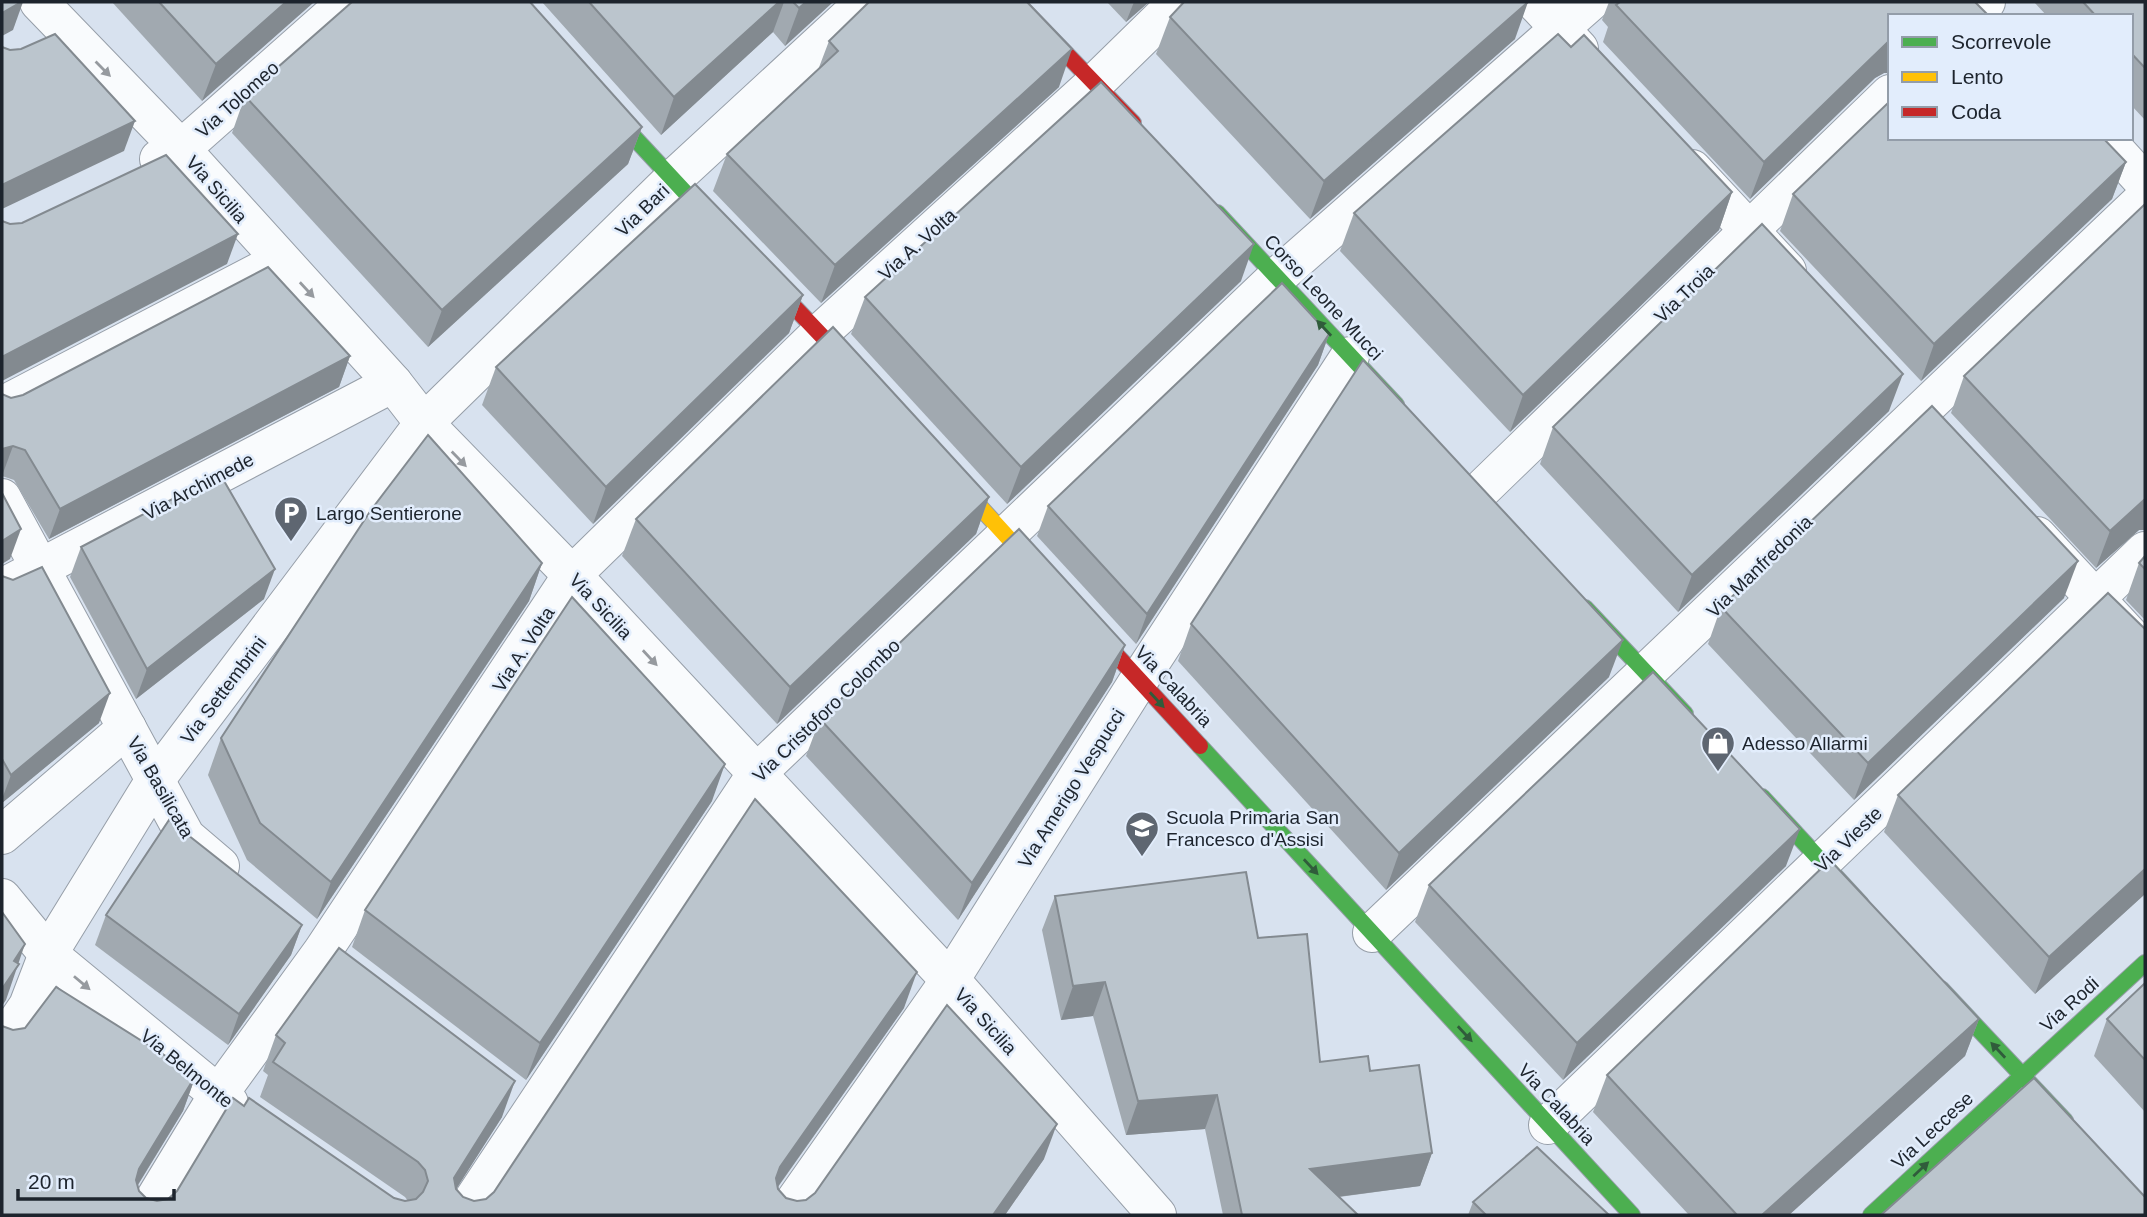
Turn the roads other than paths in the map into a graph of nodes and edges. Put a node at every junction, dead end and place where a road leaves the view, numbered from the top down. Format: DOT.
graph roads {
  1 [pos="38,2"];
  2 [pos="347,2"];
  3 [pos="865,2"];
  4 [pos="1016,2"];
  5 [pos="1178,2"];
  6 [pos="1535,2"];
  7 [pos="1590,2"];
  8 [pos="65,30"];
  9 [pos="1561,30"];
  10 [pos="27,48"];
  11 [pos="1598,70"];
  12 [pos="1095,83"];
  13 [pos="592,91"];
  14 [pos="1888,96"];
  15 [pos="1140,131"];
  16 [pos="1664,140"];
  17 [pos="2106,140"];
  18 [pos="181,149"];
  19 [pos="121,177"];
  20 [pos="672,180"];
  21 [pos="2145,183"];
  22 [pos="2145,198"];
  23 [pos="1204,199"];
  24 [pos="1749,230"];
  25 [pos="280,261"];
  26 [pos="1277,277"];
  27 [pos="1816,301"];
  28 [pos="820,333"];
  29 [pos="1350,356"];
  30 [pos="1892,382"];
  31 [pos="393,383"];
  32 [pos="867,383"];
  33 [pos="2,406"];
  34 [pos="1920,412"];
  35 [pos="1405,415"];
  36 [pos="424,423"];
  37 [pos="1948,441"];
  38 [pos="941,464"];
  39 [pos="1478,493"];
  40 [pos="2,498"];
  41 [pos="2012,510"];
  42 [pos="1006,535"];
  43 [pos="2145,551"];
  44 [pos="40,568"];
  45 [pos="572,575"];
  46 [pos="1054,587"];
  47 [pos="2,589"];
  48 [pos="1571,593"];
  49 [pos="2095,598"];
  50 [pos="1073,607"];
  51 [pos="2145,652"];
  52 [pos="1646,673"];
  53 [pos="1139,680"];
  54 [pos="1693,723"];
  55 [pos="127,729"];
  56 [pos="757,773"];
  57 [pos="155,780"];
  58 [pos="1749,783"];
  59 [pos="2,835"];
  60 [pos="1823,863"];
  61 [pos="249,890"];
  62 [pos="2,898"];
  63 [pos="1870,914"];
  64 [pos="291,926"];
  65 [pos="1372,933"];
  66 [pos="48,954"];
  67 [pos="333,961"];
  68 [pos="2145,963"];
  69 [pos="1927,974"];
  70 [pos="950,981"];
  71 [pos="2,1044"];
  72 [pos="2021,1075"];
  73 [pos="499,1087"];
  74 [pos="218,1095"];
  75 [pos="532,1112"];
  76 [pos="262,1125"];
  77 [pos="1548,1125"];
  78 [pos="2079,1136"];
  79 [pos="145,1215"];
  80 [pos="463,1215"];
  81 [pos="785,1215"];
  82 [pos="1157,1215"];
  83 [pos="1632,1215"];
  84 [pos="1871,1215"];
  1 -- 8 [label="street, Via Sicilia"];
  2 -- 18 [label="street, Via Tolomeo"];
  3 -- 20 [label="street, Via Bari"];
  4 -- 12 [label="street"];
  5 -- 12 [label="street, Via A. Volta"];
  6 -- 9 [label="street"];
  7 -- 9 [label="street, Via Cristoforo Colombo"];
  8 -- 10 [label="street"];
  8 -- 18 [label="street, Via Sicilia, one-way"];
  9 -- 11 [label="street"];
  9 -- 26 [label="street, Via Cristoforo Colombo"];
  12 -- 15 [label="street"];
  12 -- 28 [label="street, Via A. Volta"];
  13 -- 20 [label="street"];
  14 -- 24 [label="street, Via Troia"];
  16 -- 24 [label="street"];
  17 -- 21 [label="street"];
  18 -- 19 [label="street, Via Tolomeo"];
  18 -- 25 [label="street, Via Sicilia"];
  20 -- 28 [label="street"];
  20 -- 36 [label="street, Via Bari"];
  22 -- 34 [label="street, Via Manfredonia"];
  23 -- 26 [label="street, Corso Leone Mucci"];
  24 -- 27 [label="street"];
  24 -- 39 [label="street, Via Troia"];
  25 -- 31 [label="street, Via Sicilia, one-way"];
  25 -- 33 [label="street"];
  29 -- 26 [label="street, Corso Leone Mucci, one-way"];
  26 -- 42 [label="street, Via Cristoforo Colombo"];
  28 -- 32 [label="street"];
  28 -- 45 [label="street, Via A. Volta"];
  29 -- 35 [label="street, Corso Leone Mucci"];
  29 -- 53 [label="street, Via Amerigo Vespucci"];
  30 -- 34 [label="street"];
  31 -- 36 [label="street, Via Sicilia"];
  31 -- 44 [label="street, Via Archimede"];
  34 -- 37 [label="street"];
  34 -- 52 [label="street, Via Manfredonia"];
  36 -- 45 [label="street, Via Sicilia, one-way"];
  36 -- 57 [label="street, Via Settembrini"];
  38 -- 42 [label="street"];
  40 -- 44 [label="street, Via Basilicata"];
  41 -- 49 [label="street"];
  42 -- 46 [label="street"];
  42 -- 56 [label="street, Via Cristoforo Colombo"];
  43 -- 49 [label="street, Via Vieste"];
  44 -- 47 [label="street, Via Archimede"];
  44 -- 55 [label="street, Via Basilicata"];
  45 -- 56 [label="street, Via Sicilia, one-way"];
  45 -- 67 [label="street, Via A. Volta"];
  48 -- 52 [label="street"];
  49 -- 51 [label="street"];
  49 -- 60 [label="street, Via Vieste"];
  50 -- 53 [label="street, Via Calabria"];
  52 -- 54 [label="street"];
  52 -- 65 [label="street, Via Manfredonia"];
  53 -- 65 [label="street, Via Calabria, one-way"];
  53 -- 70 [label="street, Via Amerigo Vespucci"];
  55 -- 57 [label="street, Via Basilicata"];
  55 -- 59 [label="street"];
  56 -- 70 [label="street, Via Sicilia"];
  56 -- 75 [label="street, Via Cristoforo Colombo"];
  57 -- 61 [label="street, Via Basilicata"];
  57 -- 66 [label="street, Via Settembrini"];
  58 -- 60 [label="street"];
  60 -- 63 [label="street"];
  60 -- 77 [label="street, Via Vieste"];
  62 -- 66 [label="street, Via Belmonte"];
  64 -- 67 [label="street"];
  65 -- 77 [label="street, Via Calabria, one-way"];
  66 -- 71 [label="street, Via Settembrini"];
  66 -- 74 [label="street, Via Belmonte, one-way"];
  67 -- 74 [label="street, Via A. Volta"];
  68 -- 72 [label="street, Via Rodi"];
  72 -- 69 [label="street, one-way"];
  70 -- 81 [label="street, Via Amerigo Vespucci"];
  70 -- 82 [label="street, Via Sicilia"];
  72 -- 78 [label="street"];
  84 -- 72 [label="street, Via Leccese, one-way"];
  73 -- 75 [label="street"];
  74 -- 76 [label="street, Via Belmonte"];
  74 -- 79 [label="street, Via A. Volta"];
  75 -- 80 [label="street, Via Cristoforo Colombo"];
  77 -- 83 [label="street, Via Calabria"];
}
